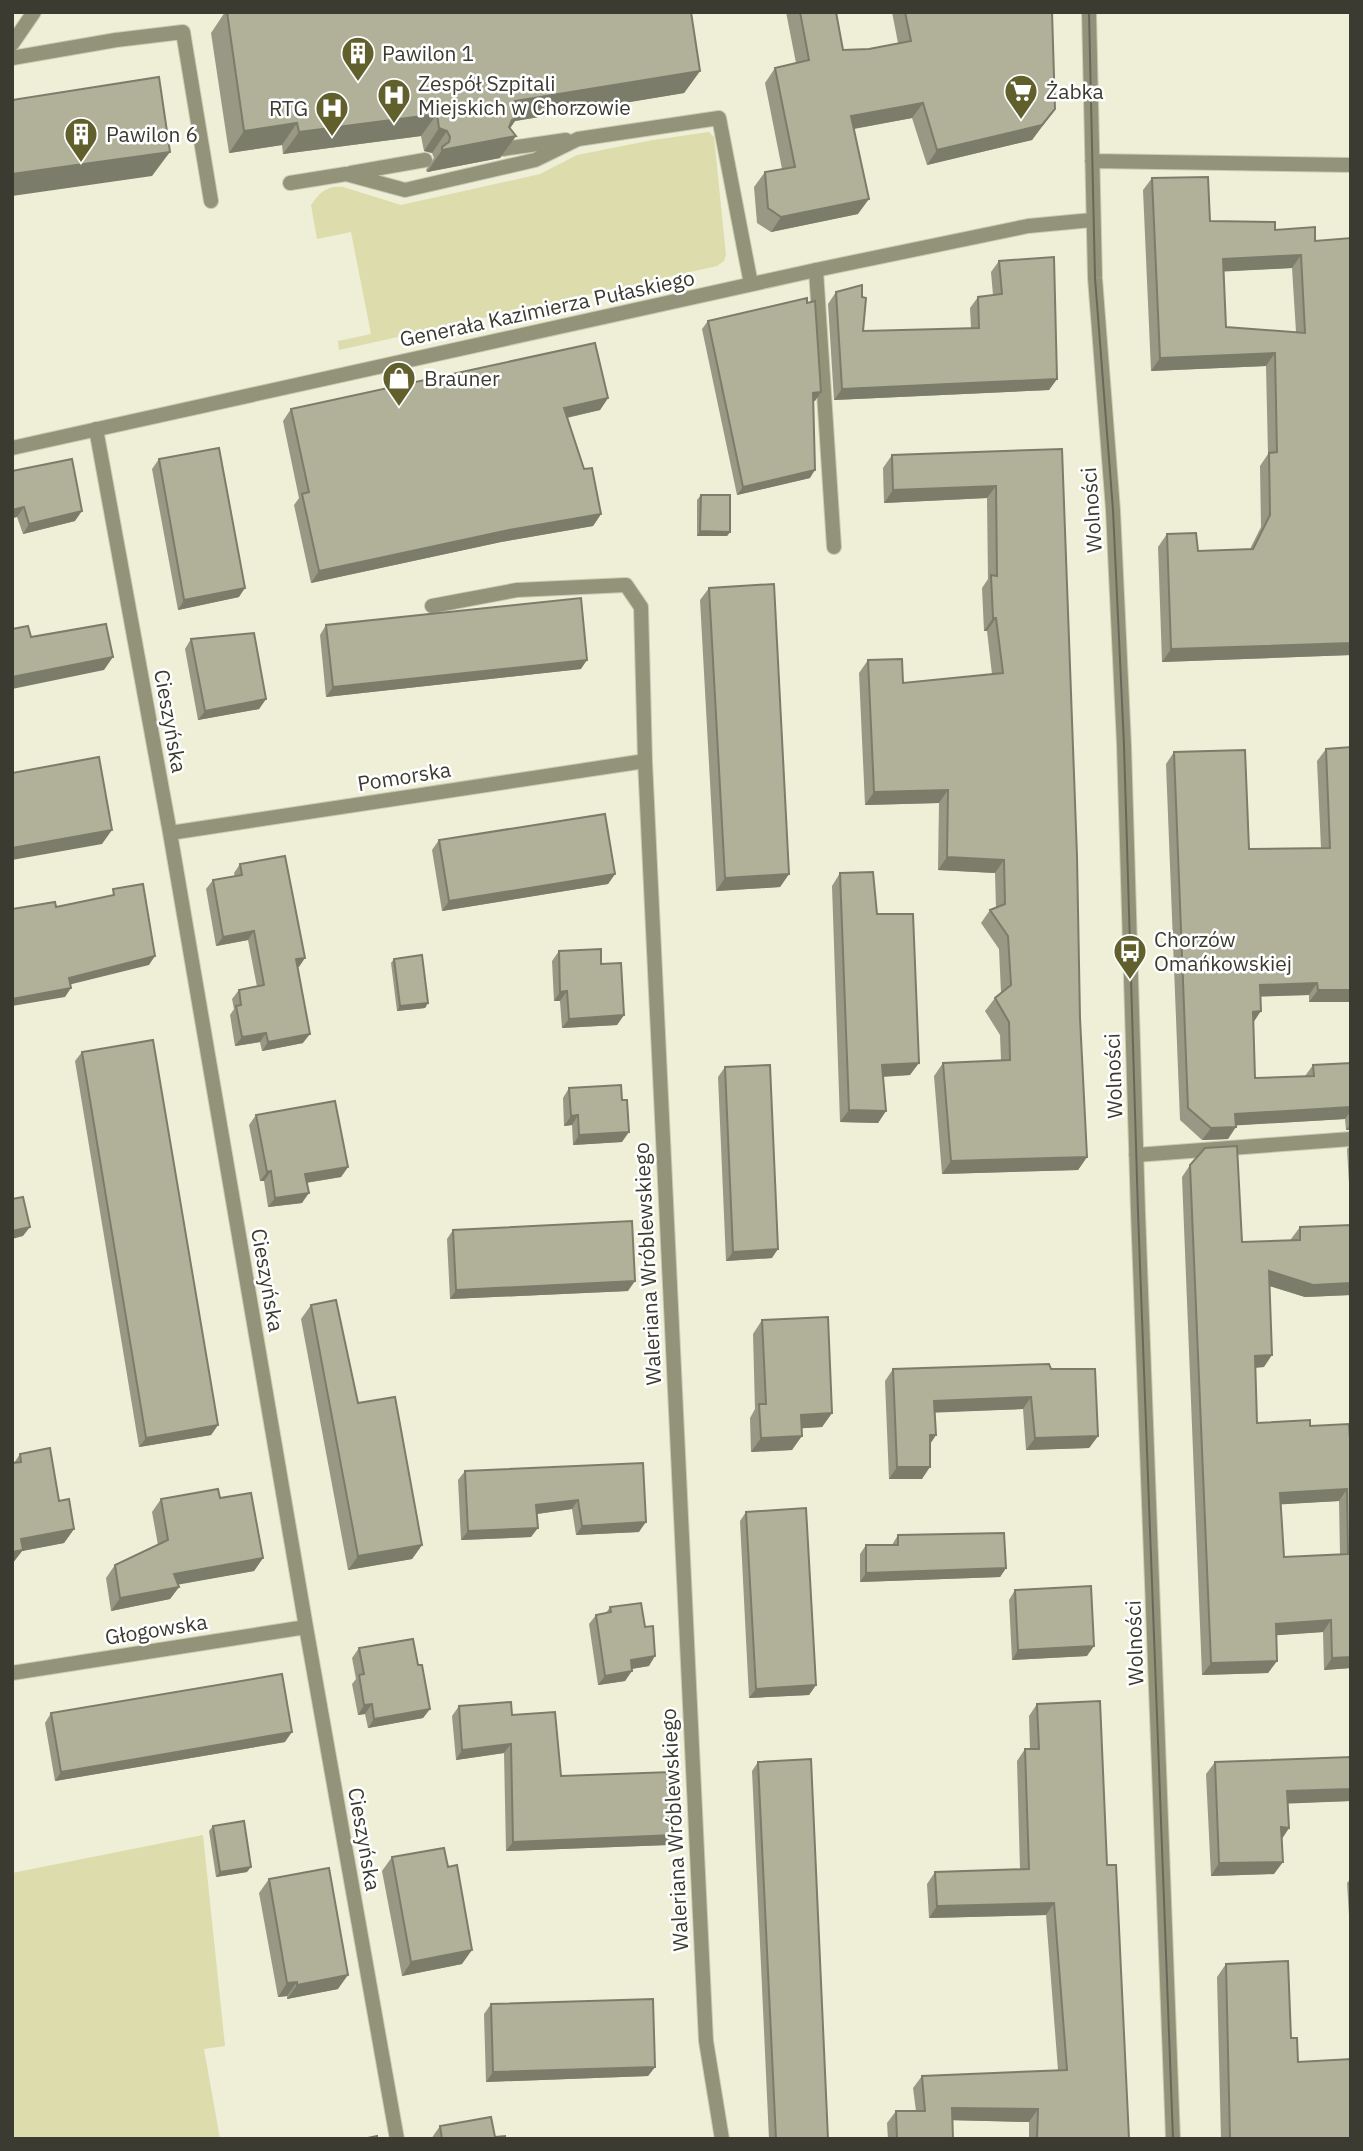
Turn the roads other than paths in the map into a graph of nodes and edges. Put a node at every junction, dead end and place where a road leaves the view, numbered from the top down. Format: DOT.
graph roads {
  1 [pos="34,12"];
  2 [pos="1089,12"];
  3 [pos="12,44"];
  4 [pos="12,58"];
  5 [pos="578,139"];
  6 [pos="503,149"];
  7 [pos="425,160"];
  8 [pos="1092,160"];
  9 [pos="1351,165"];
  10 [pos="346,174"];
  11 [pos="290,183"];
  12 [pos="211,201"];
  13 [pos="1092,220"];
  14 [pos="816,270"];
  15 [pos="751,284"];
  16 [pos="96,429"];
  17 [pos="12,448"];
  18 [pos="834,547"];
  19 [pos="432,606"];
  20 [pos="645,761"];
  21 [pos="170,833"];
  22 [pos="1351,1139"];
  23 [pos="1136,1155"];
  24 [pos="306,1627"];
  25 [pos="12,1672"];
  26 [pos="397,2139"];
  27 [pos="722,2139"];
  28 [pos="1173,2139"];
  1 -- 3 [label="street"];
  2 -- 8 [label="street, Wolności"];
  4 -- 12 [label="street"];
  5 -- 6 [label="street"];
  5 -- 10 [label="street"];
  5 -- 15 [label="street"];
  7 -- 10 [label="street"];
  8 -- 9 [label="street"];
  8 -- 13 [label="street, Wolności"];
  10 -- 11 [label="street"];
  13 -- 14 [label="street, Generała Kazimierza Pułaskiego"];
  13 -- 23 [label="street, Wolności"];
  14 -- 15 [label="street, Generała Kazimierza Pułaskiego"];
  14 -- 18 [label="street"];
  15 -- 16 [label="street, Generała Kazimierza Pułaskiego"];
  16 -- 17 [label="street, Generała Kazimierza Pułaskiego"];
  16 -- 21 [label="street, Cieszyńska"];
  19 -- 20 [label="street, Waleriana Wróblewskiego"];
  20 -- 21 [label="street, Pomorska"];
  20 -- 27 [label="street, Waleriana Wróblewskiego"];
  21 -- 24 [label="street, Cieszyńska"];
  22 -- 23 [label="street"];
  23 -- 28 [label="street, Wolności"];
  24 -- 25 [label="street, Głogowska"];
  24 -- 26 [label="street, Cieszyńska"];
}
